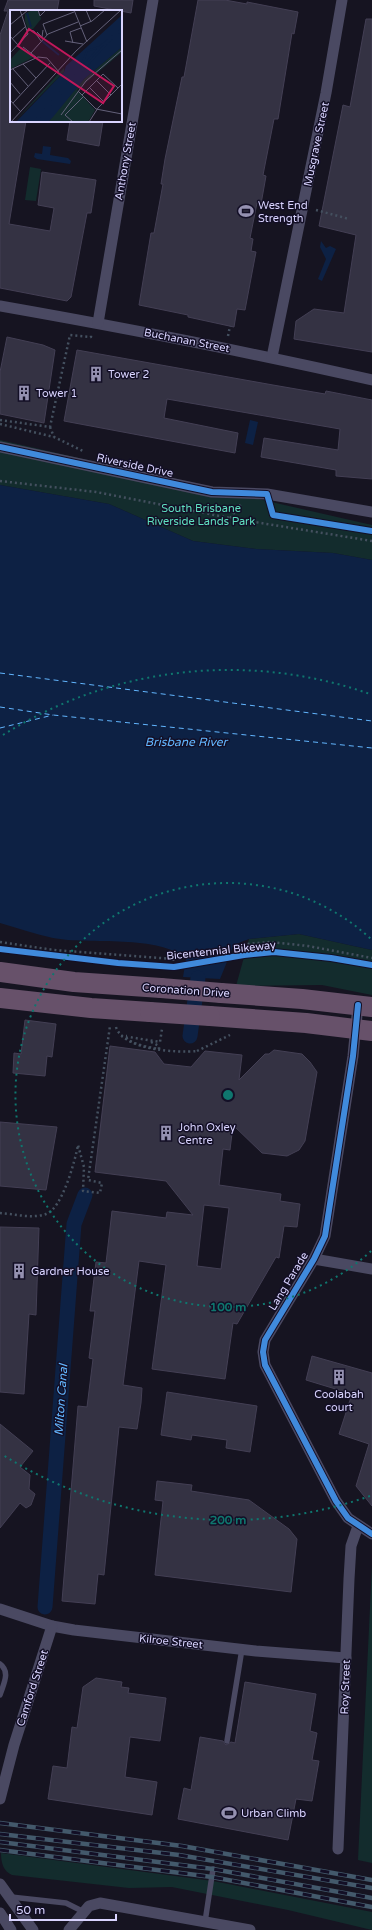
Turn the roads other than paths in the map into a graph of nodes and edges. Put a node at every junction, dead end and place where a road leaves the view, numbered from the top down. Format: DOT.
graph roads {
  1 [pos="153,0"];
  2 [pos="342,0"];
  3 [pos="0,306"];
  4 [pos="98,323"];
  5 [pos="272,357"];
  6 [pos="372,380"];
  7 [pos="0,448"];
  8 [pos="372,512"];
  9 [pos="0,972"];
  10 [pos="0,998"];
  11 [pos="365,1006"];
  12 [pos="364,1030"];
  13 [pos="314,1259"];
  14 [pos="372,1269"];
  15 [pos="358,1526"];
  16 [pos="372,1534"];
  17 [pos="0,1609"];
  18 [pos="52,1626"];
  19 [pos="242,1649"];
  20 [pos="346,1658"];
  21 [pos="0,1664"];
  22 [pos="0,1695"];
  23 [pos="227,1741"];
  24 [pos="12,1750"];
  25 [pos="0,1770"];
  26 [pos="0,1799"];
  27 [pos="338,1849"];
  28 [pos="213,1869"];
  29 [pos="0,1884"];
  30 [pos="9,1896"];
  31 [pos="84,1912"];
  32 [pos="0,1913"];
  33 [pos="205,1922"];
  34 [pos="11,1930"];
  35 [pos="33,1930"];
  36 [pos="69,1930"];
  37 [pos="250,1930"];
  1 -- 4 [label="street, Anthony Street"];
  2 -- 5 [label="street, Musgrave Street"];
  3 -- 4 [label="street, Buchanan Street"];
  4 -- 5 [label="street, Buchanan Street"];
  5 -- 6 [label="street, Buchanan Street"];
  7 -- 8 [label="street, Riverside Drive"];
  9 -- 11 [label="highway, Coronation Drive, bridge"];
  10 -- 12 [label="highway, bridge"];
  11 -- 12 [label="street, Lang Parade"];
  12 -- 13 [label="street, Lang Parade"];
  13 -- 14 [label="street"];
  13 -- 15 [label="street, Lang Parade"];
  15 -- 16 [label="street, Lang Parade"];
  15 -- 20 [label="street, Roy Street"];
  17 -- 18 [label="street, Kilroe Street"];
  18 -- 19 [label="street, Kilroe Street"];
  18 -- 24 [label="street, Camford Street"];
  19 -- 20 [label="street, Kilroe Street"];
  19 -- 23 [label="lane"];
  20 -- 27 [label="street, Roy Street"];
  21 -- 22 [label="lane"];
  24 -- 25 [label="street, Camford Street"];
  24 -- 26 [label="street, Camford Street"];
  28 -- 33 [label="lane"];
  29 -- 30 [label="street"];
  30 -- 31 [label="lane"];
  30 -- 35 [label="street"];
  31 -- 33 [label="street"];
  31 -- 36 [label="street"];
  32 -- 34 [label="street"];
  33 -- 37 [label="street"];
}
